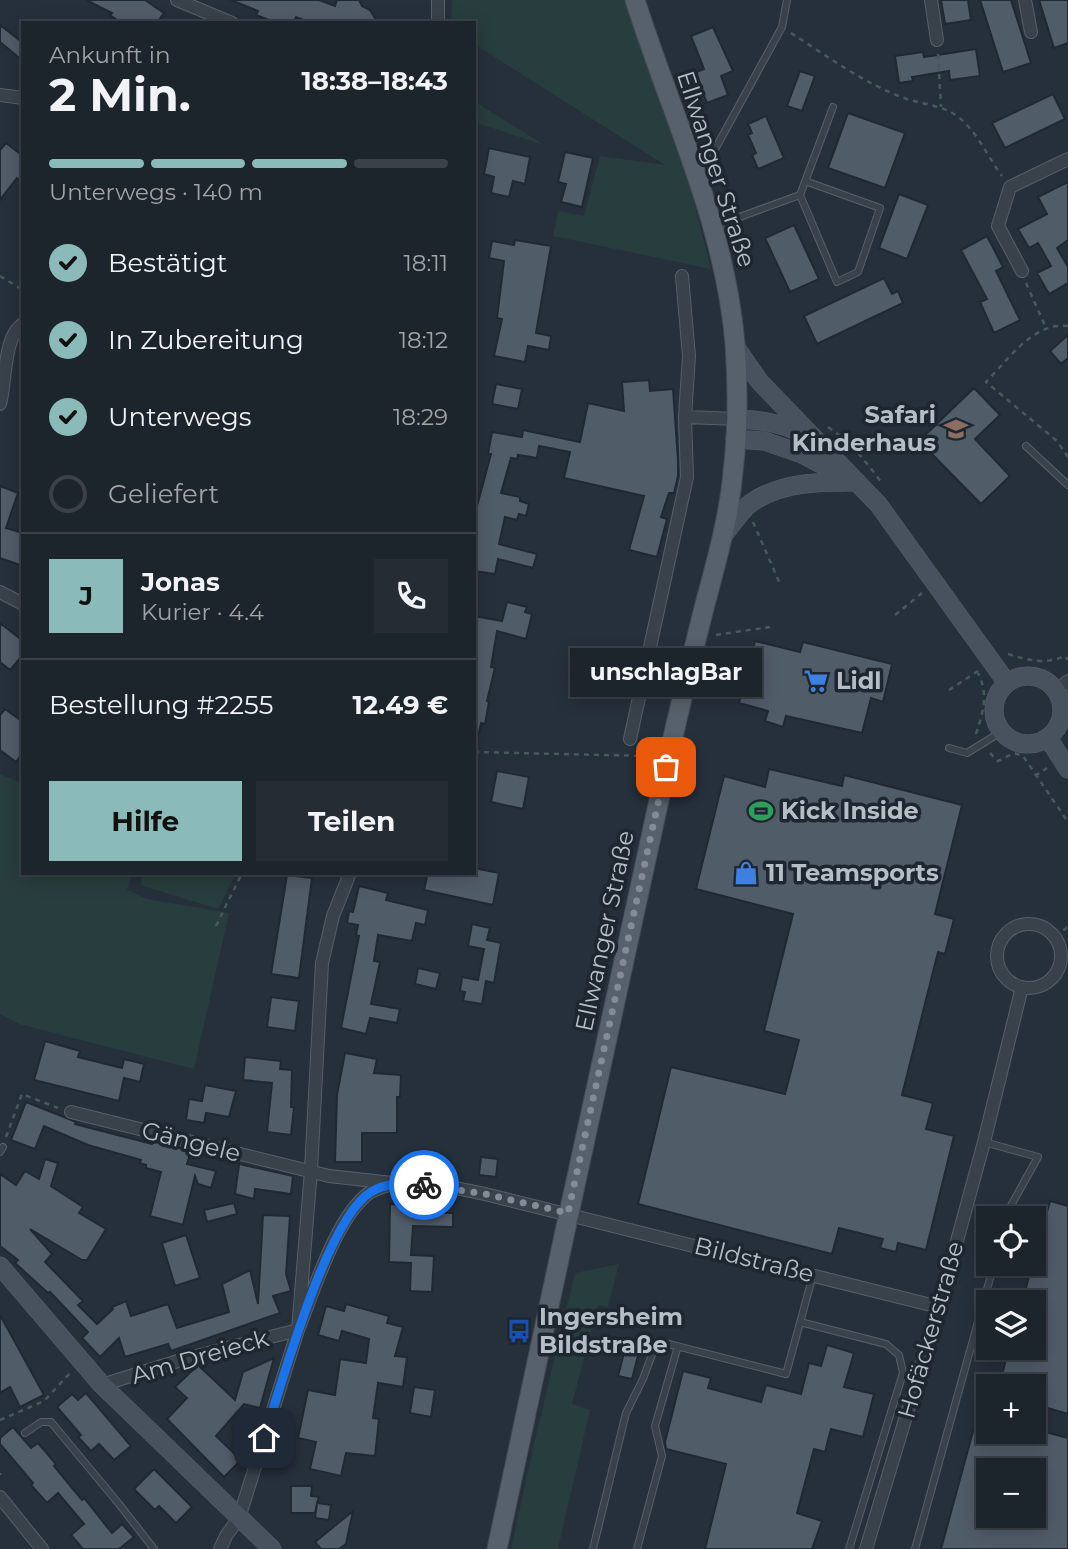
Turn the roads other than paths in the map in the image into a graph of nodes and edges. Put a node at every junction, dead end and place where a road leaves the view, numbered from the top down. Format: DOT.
graph roads {
  1 [pos="177,0"];
  2 [pos="438,0"];
  3 [pos="635,0"];
  4 [pos="788,0"];
  5 [pos="931,0"];
  6 [pos="1025,0"];
  7 [pos="227,21"];
  8 [pos="438,21"];
  9 [pos="1031,32"];
  10 [pos="937,40"];
  11 [pos="0,94"];
  12 [pos="21,98"];
  13 [pos="833,107"];
  14 [pos="1068,159"];
  15 [pos="693,161"];
  16 [pos="805,181"];
  17 [pos="800,195"];
  18 [pos="714,226"];
  19 [pos="1022,271"];
  20 [pos="682,276"];
  21 [pos="21,325"];
  22 [pos="735,346"];
  23 [pos="0,404"];
  24 [pos="685,417"];
  25 [pos="736,429"];
  26 [pos="1026,446"];
  27 [pos="829,452"];
  28 [pos="857,482"];
  29 [pos="1068,485"];
  30 [pos="723,536"];
  31 [pos="0,592"];
  32 [pos="21,603"];
  33 [pos="1006,683"];
  34 [pos="1062,686"];
  35 [pos="1002,732"];
  36 [pos="630,738"];
  37 [pos="1048,738"];
  38 [pos="949,748"];
  39 [pos="1068,769"];
  40 [pos="349,875"];
  41 [pos="1022,987"];
  42 [pos="71,1112"];
  43 [pos="984,1142"];
  44 [pos="311,1170"];
  45 [pos="396,1183"];
  46 [pos="1011,1206"];
  47 [pos="568,1213"];
  48 [pos="0,1266"];
  49 [pos="813,1275"];
  50 [pos="991,1276"];
  51 [pos="939,1307"];
  52 [pos="800,1322"];
  53 [pos="298,1330"];
  54 [pos="678,1346"];
  55 [pos="102,1385"];
  56 [pos="25,1433"];
  57 [pos="0,1497"];
  58 [pos="239,1518"];
  59 [pos="42,1549"];
  60 [pos="154,1549"];
  61 [pos="220,1549"];
  62 [pos="272,1549"];
  63 [pos="497,1549"];
  64 [pos="593,1549"];
  65 [pos="637,1549"];
  66 [pos="849,1549"];
  67 [pos="866,1549"];
  68 [pos="915,1549"];
  1 -- 7 [label="street"];
  2 -- 8 [label="street"];
  3 -- 15 [label="main road, Ellwanger Straße"];
  4 -- 15 [label="lane"];
  5 -- 10 [label="street"];
  6 -- 9 [label="street"];
  11 -- 12 [label="street"];
  13 -- 16 [label="lane"];
  14 -- 19 [label="street"];
  15 -- 18 [label="main road, Ellwanger Straße"];
  16 -- 17 [label="lane"];
  16 -- 17 [label="lane"];
  17 -- 18 [label="lane"];
  18 -- 22 [label="main road, Ellwanger Straße"];
  20 -- 24 [label="street"];
  21 -- 23 [label="street"];
  22 -- 25 [label="main road, Ellwanger Straße"];
  22 -- 27 [label="main road"];
  24 -- 25 [label="street"];
  24 -- 36 [label="street"];
  25 -- 27 [label="main road"];
  25 -- 28 [label="main road"];
  25 -- 30 [label="main road, Ellwanger Straße"];
  26 -- 29 [label="lane"];
  27 -- 28 [label="main road"];
  28 -- 30 [label="main road"];
  28 -- 33 [label="main road"];
  30 -- 47 [label="main road, Ellwanger Straße"];
  31 -- 32 [label="street"];
  33 -- 34 [label="main road"];
  33 -- 35 [label="main road"];
  34 -- 37 [label="main road"];
  35 -- 37 [label="main road"];
  35 -- 38 [label="lane"];
  37 -- 39 [label="main road"];
  40 -- 44 [label="street"];
  41 -- 41 [label="street"];
  41 -- 43 [label="street, Hofäckerstraße"];
  42 -- 44 [label="street, Gängele"];
  43 -- 46 [label="lane"];
  43 -- 51 [label="street, Hofäckerstraße"];
  44 -- 45 [label="street, Gängele"];
  44 -- 53 [label="street"];
  45 -- 47 [label="street, Bildstraße"];
  45 -- 53 [label="street"];
  47 -- 49 [label="street, Bildstraße"];
  47 -- 63 [label="main road, Ellwanger Straße"];
  48 -- 55 [label="main road"];
  49 -- 51 [label="street, Bildstraße"];
  49 -- 52 [label="lane"];
  50 -- 68 [label="lane"];
  51 -- 67 [label="street, Hofäckerstraße"];
  52 -- 54 [label="lane"];
  52 -- 66 [label="lane"];
  53 -- 55 [label="street, Am Dreieck"];
  53 -- 58 [label="street"];
  54 -- 64 [label="lane"];
  54 -- 65 [label="lane"];
  55 -- 58 [label="main road"];
  56 -- 60 [label="lane"];
  57 -- 59 [label="street"];
  58 -- 61 [label="street"];
  58 -- 62 [label="main road"];
}
